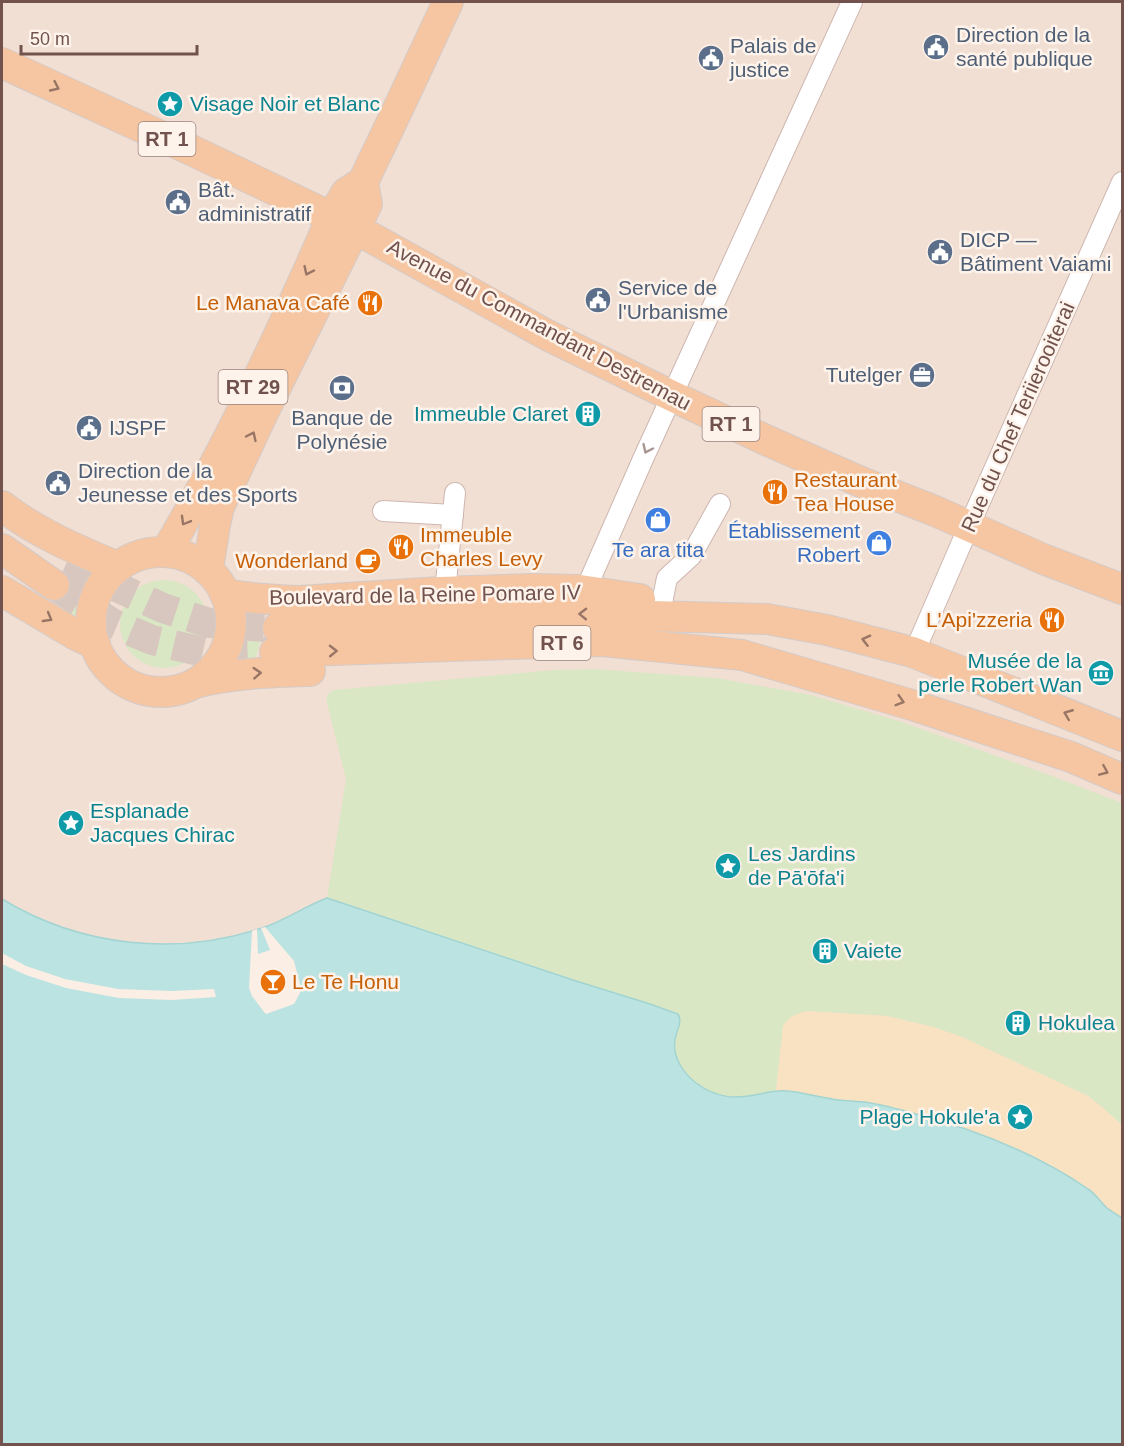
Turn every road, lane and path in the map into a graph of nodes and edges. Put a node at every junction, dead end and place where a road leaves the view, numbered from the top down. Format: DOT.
graph roads {
  1 [pos="448,2"];
  2 [pos="852,2"];
  3 [pos="2,63"];
  4 [pos="1122,182"];
  5 [pos="343,223"];
  6 [pos="672,396"];
  7 [pos="455,493"];
  8 [pos="720,504"];
  9 [pos="2,507"];
  10 [pos="383,511"];
  11 [pos="453,515"];
  12 [pos="2,526"];
  13 [pos="969,526"];
  14 [pos="2,549"];
  15 [pos="166,552"];
  16 [pos="117,567"];
  17 [pos="208,570"];
  18 [pos="1122,589"];
  19 [pos="2,591"];
  20 [pos="585,591"];
  21 [pos="445,592"];
  22 [pos="225,594"];
  23 [pos="662,603"];
  24 [pos="768,619"];
  25 [pos="95,644"];
  26 [pos="914,653"];
  27 [pos="199,681"];
  28 [pos="844,684"];
  29 [pos="1122,736"];
  30 [pos="1122,779"];
  1 -- 5 [label="main road, RT 29"];
  2 -- 6 [label="street"];
  3 -- 5 [label="main road, RT 1, one-way"];
  4 -- 13 [label="street, Rue du Chef Teriierooiterai"];
  5 -- 6 [label="main road, Avenue du Commandant Destremau / RT 1"];
  5 -- 15 [label="main road, RT 29, one-way"];
  17 -- 5 [label="main road, RT 29, one-way"];
  6 -- 13 [label="main road, Avenue du Commandant Destremau / RT 1"];
  6 -- 20 [label="street, one-way"];
  7 -- 11 [label="street"];
  8 -- 23 [label="street"];
  9 -- 16 [label="main road"];
  10 -- 11 [label="street"];
  11 -- 21 [label="street"];
  12 -- 14 [label="main road"];
  13 -- 18 [label="main road, Avenue du Commandant Destremau / RT 1"];
  13 -- 26 [label="street, Rue du Chef Teriierooiterai"];
  15 -- 16 [label="main road"];
  15 -- 17 [label="main road"];
  16 -- 25 [label="main road"];
  17 -- 22 [label="main road"];
  19 -- 25 [label="main road, one-way"];
  20 -- 21 [label="main road, Boulevard de la Reine Pomare IV"];
  20 -- 23 [label="main road, Boulevard de la Reine Pomare IV"];
  21 -- 22 [label="main road, Boulevard de la Reine Pomare IV"];
  22 -- 27 [label="main road"];
  23 -- 24 [label="main road, Boulevard de la Reine Pomare IV"];
  26 -- 24 [label="main road, RT 6, one-way"];
  24 -- 28 [label="main road, RT 6, one-way"];
  25 -- 27 [label="main road"];
  29 -- 26 [label="main road, RT 6, one-way"];
  27 -- 28 [label="main road, one-way"];
  28 -- 30 [label="main road, RT 6, one-way"];
}
